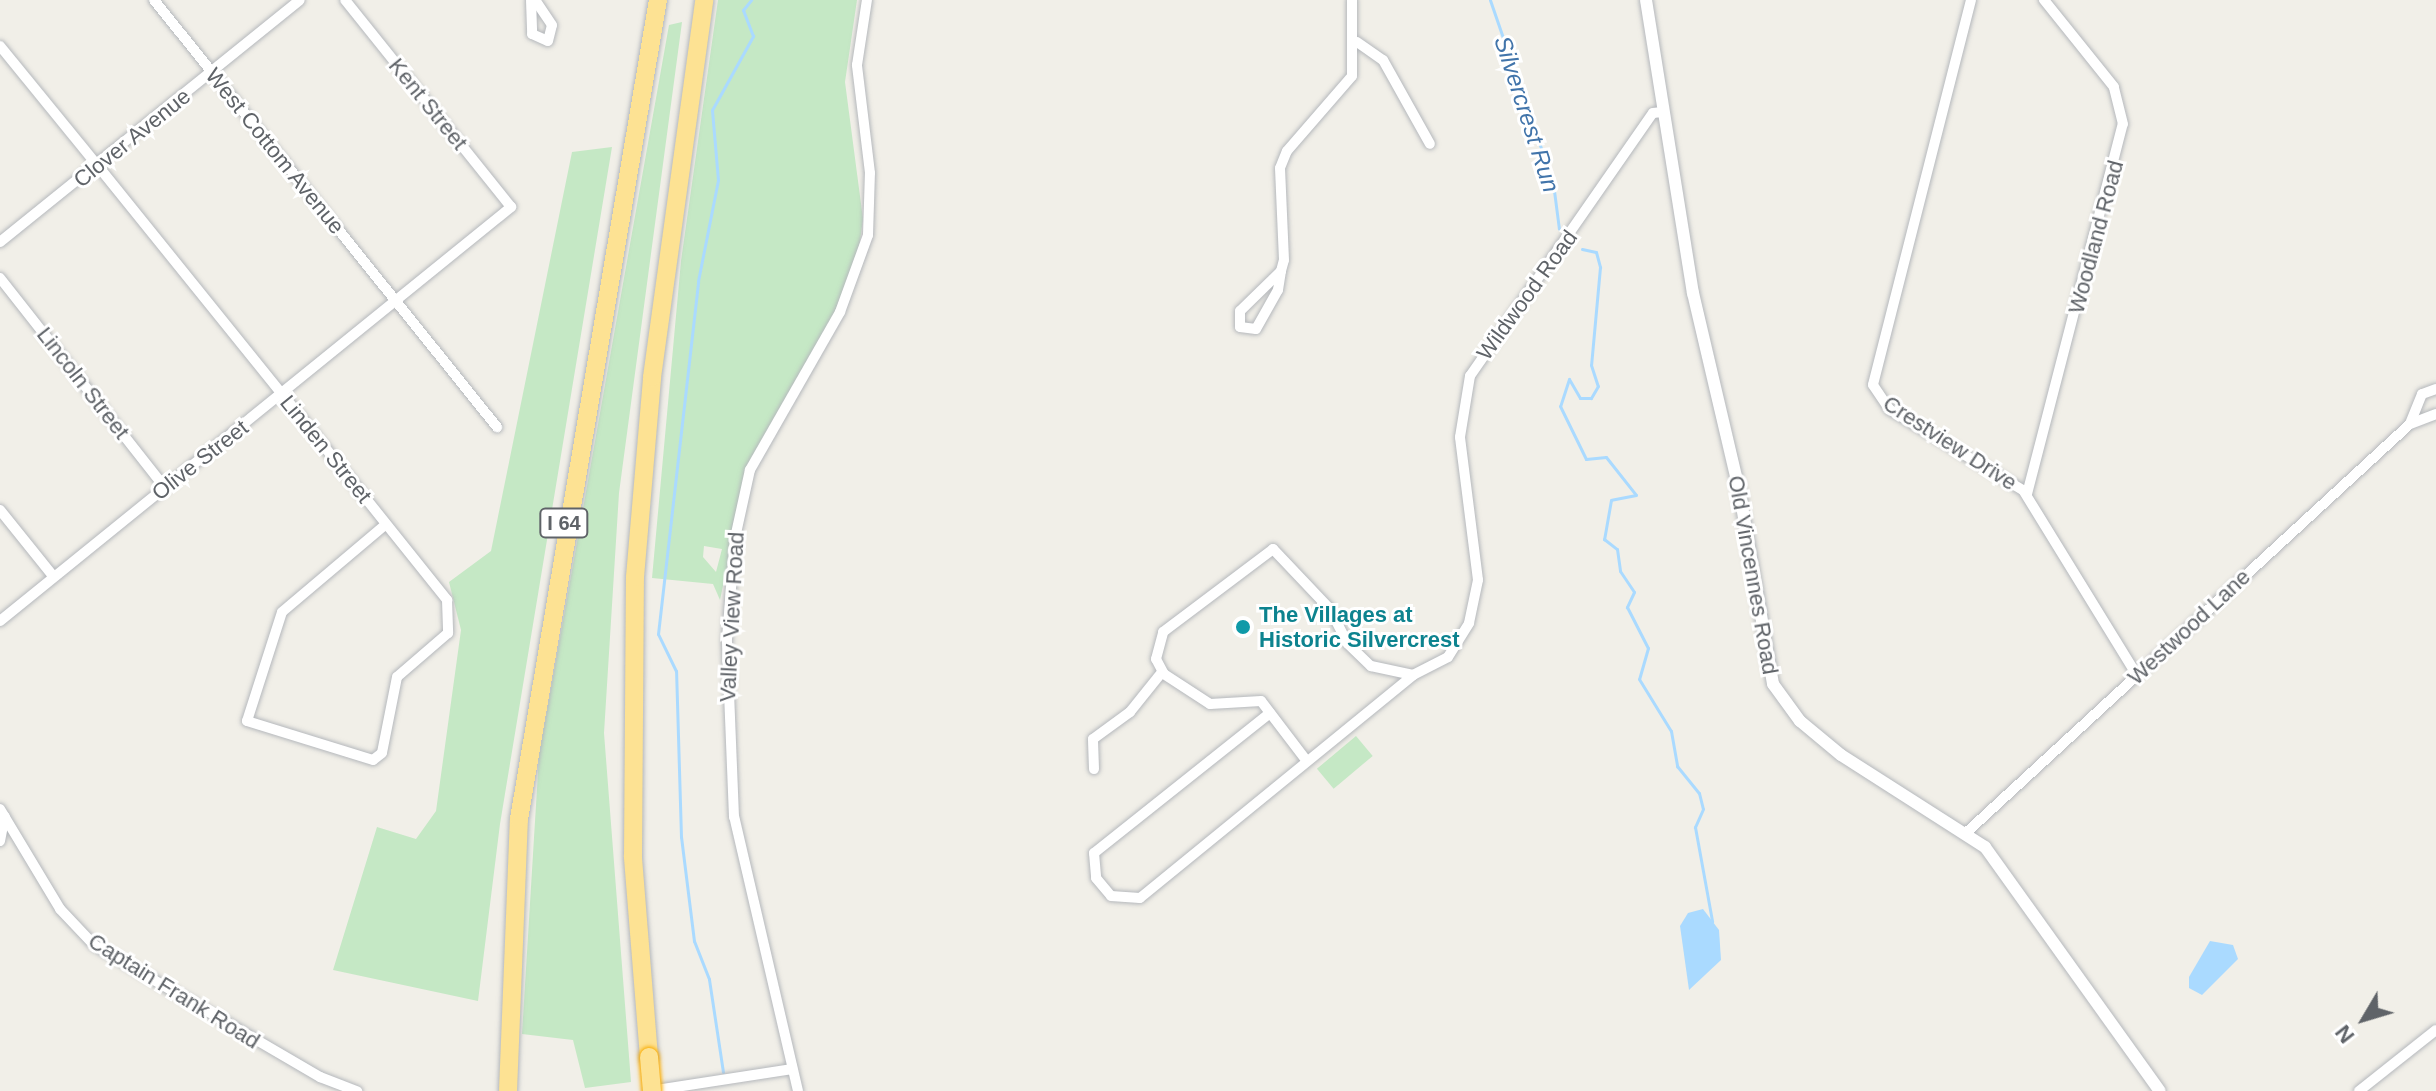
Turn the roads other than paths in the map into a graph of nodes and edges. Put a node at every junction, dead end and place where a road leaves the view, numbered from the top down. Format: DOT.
graph roads {
  1 [pos="154,0"];
  2 [pos="300,0"];
  3 [pos="345,0"];
  4 [pos="658,0"];
  5 [pos="704,0"];
  6 [pos="867,0"];
  7 [pos="1352,0"];
  8 [pos="1646,0"];
  9 [pos="1971,0"];
  10 [pos="2044,0"];
  11 [pos="1357,42"];
  12 [pos="0,46"];
  13 [pos="212,73"];
  14 [pos="1662,112"];
  15 [pos="1430,144"];
  16 [pos="98,166"];
  17 [pos="511,207"];
  18 [pos="0,242"];
  19 [pos="1281,271"];
  20 [pos="0,278"];
  21 [pos="395,301"];
  22 [pos="2436,389"];
  23 [pos="283,395"];
  24 [pos="2436,414"];
  25 [pos="2410,424"];
  26 [pos="497,427"];
  27 [pos="165,488"];
  28 [pos="2027,494"];
  29 [pos="0,510"];
  30 [pos="386,524"];
  31 [pos="53,576"];
  32 [pos="0,621"];
  33 [pos="1162,672"];
  34 [pos="1413,675"];
  35 [pos="2137,675"];
  36 [pos="1270,713"];
  37 [pos="1306,760"];
  38 [pos="1094,769"];
  39 [pos="3,812"];
  40 [pos="1968,831"];
  41 [pos="0,841"];
  42 [pos="2436,1030"];
  43 [pos="792,1069"];
  44 [pos="703,1086"];
  45 [pos="507,1087"];
  46 [pos="357,1091"];
  47 [pos="651,1091"];
  48 [pos="798,1091"];
  49 [pos="2160,1091"];
  50 [pos="2359,1091"];
  1 -- 13 [label="street, West Cottom Avenue"];
  2 -- 13 [label="street, Clover Avenue"];
  3 -- 17 [label="street, Kent Street"];
  4 -- 45 [label="highway, I 64"];
  5 -- 47 [label="highway, bridge"];
  6 -- 43 [label="street, Valley View Road"];
  7 -- 11 [label="street"];
  8 -- 14 [label="street, Old Vincennes Road"];
  9 -- 28 [label="street, Crestview Drive"];
  10 -- 28 [label="street, Woodland Road"];
  11 -- 15 [label="street"];
  11 -- 19 [label="street"];
  12 -- 16 [label="street, Linden Street"];
  13 -- 16 [label="street, Clover Avenue"];
  13 -- 21 [label="street, West Cottom Avenue"];
  14 -- 34 [label="street, Wildwood Road"];
  14 -- 40 [label="street, Old Vincennes Road"];
  16 -- 18 [label="street, Clover Avenue"];
  16 -- 23 [label="street, Linden Street"];
  17 -- 21 [label="street, Olive Street"];
  19 -- 19 [label="street"];
  20 -- 27 [label="street, Lincoln Street"];
  21 -- 23 [label="street, Olive Street"];
  21 -- 26 [label="street, West Cottom Avenue"];
  22 -- 25 [label="street, Westwood Lane"];
  23 -- 27 [label="street, Olive Street"];
  23 -- 30 [label="street, Linden Street"];
  24 -- 25 [label="street, Westwood Lane"];
  25 -- 35 [label="street, Westwood Lane"];
  27 -- 31 [label="street, Olive Street"];
  28 -- 35 [label="street, Crestview Drive"];
  29 -- 31 [label="street"];
  30 -- 30 [label="street, Linden Street"];
  31 -- 32 [label="street, Olive Street"];
  33 -- 34 [label="street"];
  33 -- 36 [label="street"];
  33 -- 38 [label="street"];
  34 -- 37 [label="street, Wildwood Road"];
  35 -- 40 [label="street, Westwood Lane"];
  36 -- 37 [label="street"];
  36 -- 37 [label="street, Wildwood Road"];
  39 -- 41 [label="street"];
  39 -- 46 [label="street, Captain Frank Road"];
  40 -- 49 [label="street, Old Vincennes Road"];
  42 -- 50 [label="street"];
  43 -- 44 [label="street"];
  43 -- 48 [label="street"];
  44 -- 47 [label="street"];
}
